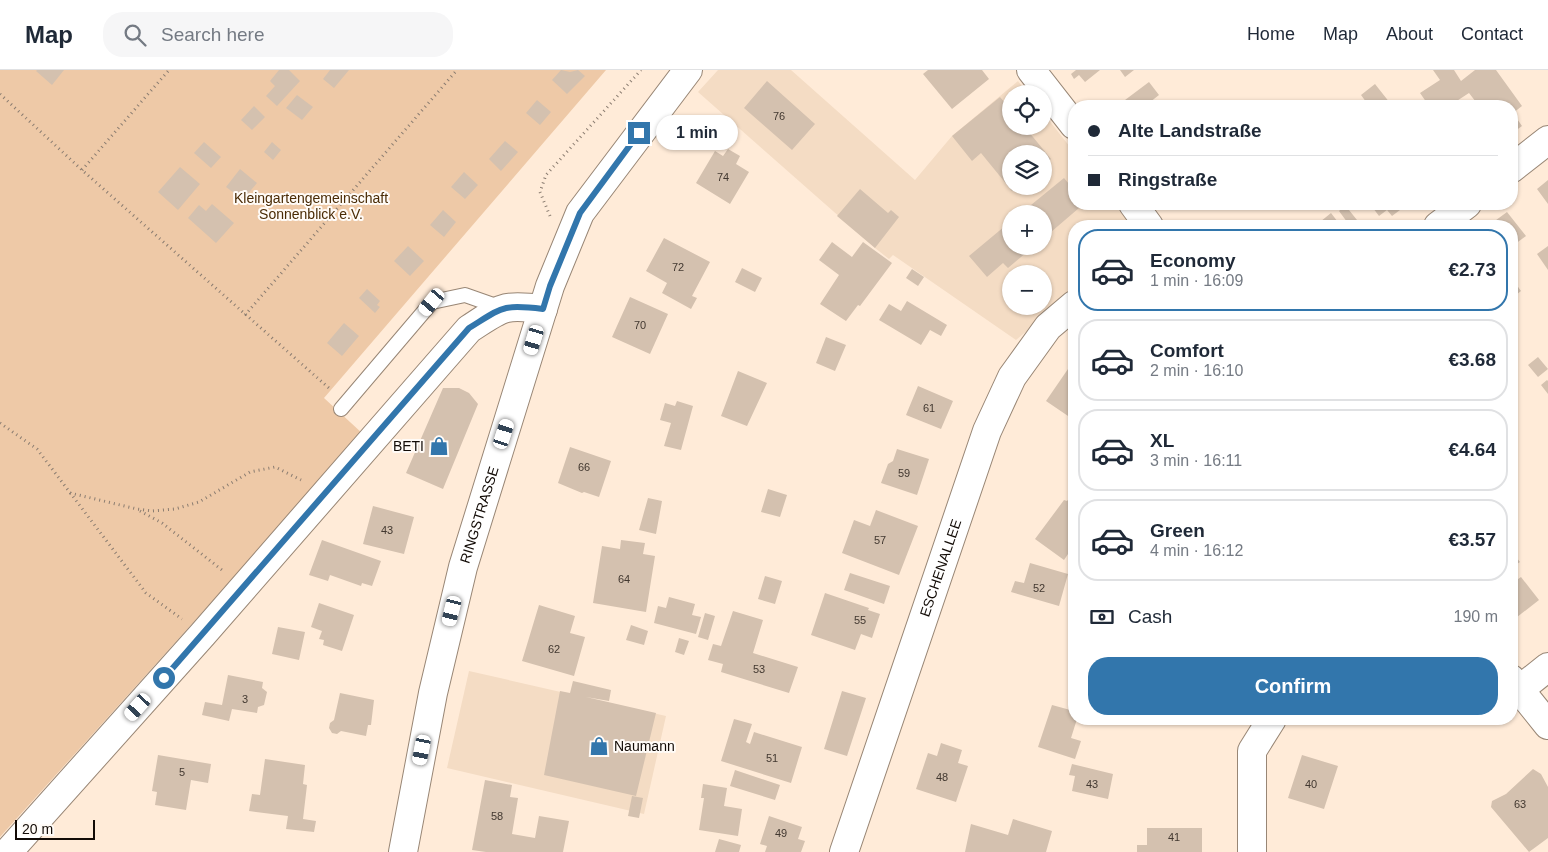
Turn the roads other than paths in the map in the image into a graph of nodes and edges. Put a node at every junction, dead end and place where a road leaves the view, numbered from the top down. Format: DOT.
graph roads {
  1 [pos="688,70"];
  2 [pos="1031,70"];
  3 [pos="1068,118"];
  4 [pos="1548,140"];
  5 [pos="1518,164"];
  6 [pos="1137,210"];
  7 [pos="1459,210"];
  8 [pos="1144,220"];
  9 [pos="1446,220"];
  10 [pos="502,308"];
  11 [pos="543,309"];
  12 [pos="1068,310"];
  13 [pos="343,406"];
  14 [pos="1548,667"];
  15 [pos="1518,682"];
  16 [pos="1518,688"];
  17 [pos="1268,725"];
  18 [pos="1548,725"];
  19 [pos="8,852"];
  20 [pos="403,852"];
  21 [pos="844,852"];
  22 [pos="1252,852"];
  1 -- 11 [label="street, RINGSTRASSE"];
  2 -- 3 [label="street"];
  4 -- 5 [label="street"];
  6 -- 8 [label="street"];
  7 -- 9 [label="street"];
  10 -- 11 [label="street"];
  10 -- 13 [label="lane"];
  10 -- 19 [label="street"];
  11 -- 20 [label="street, RINGSTRASSE"];
  12 -- 21 [label="street, ESCHENALLEE"];
  14 -- 15 [label="street"];
  16 -- 18 [label="street"];
  17 -- 22 [label="street"];
}
